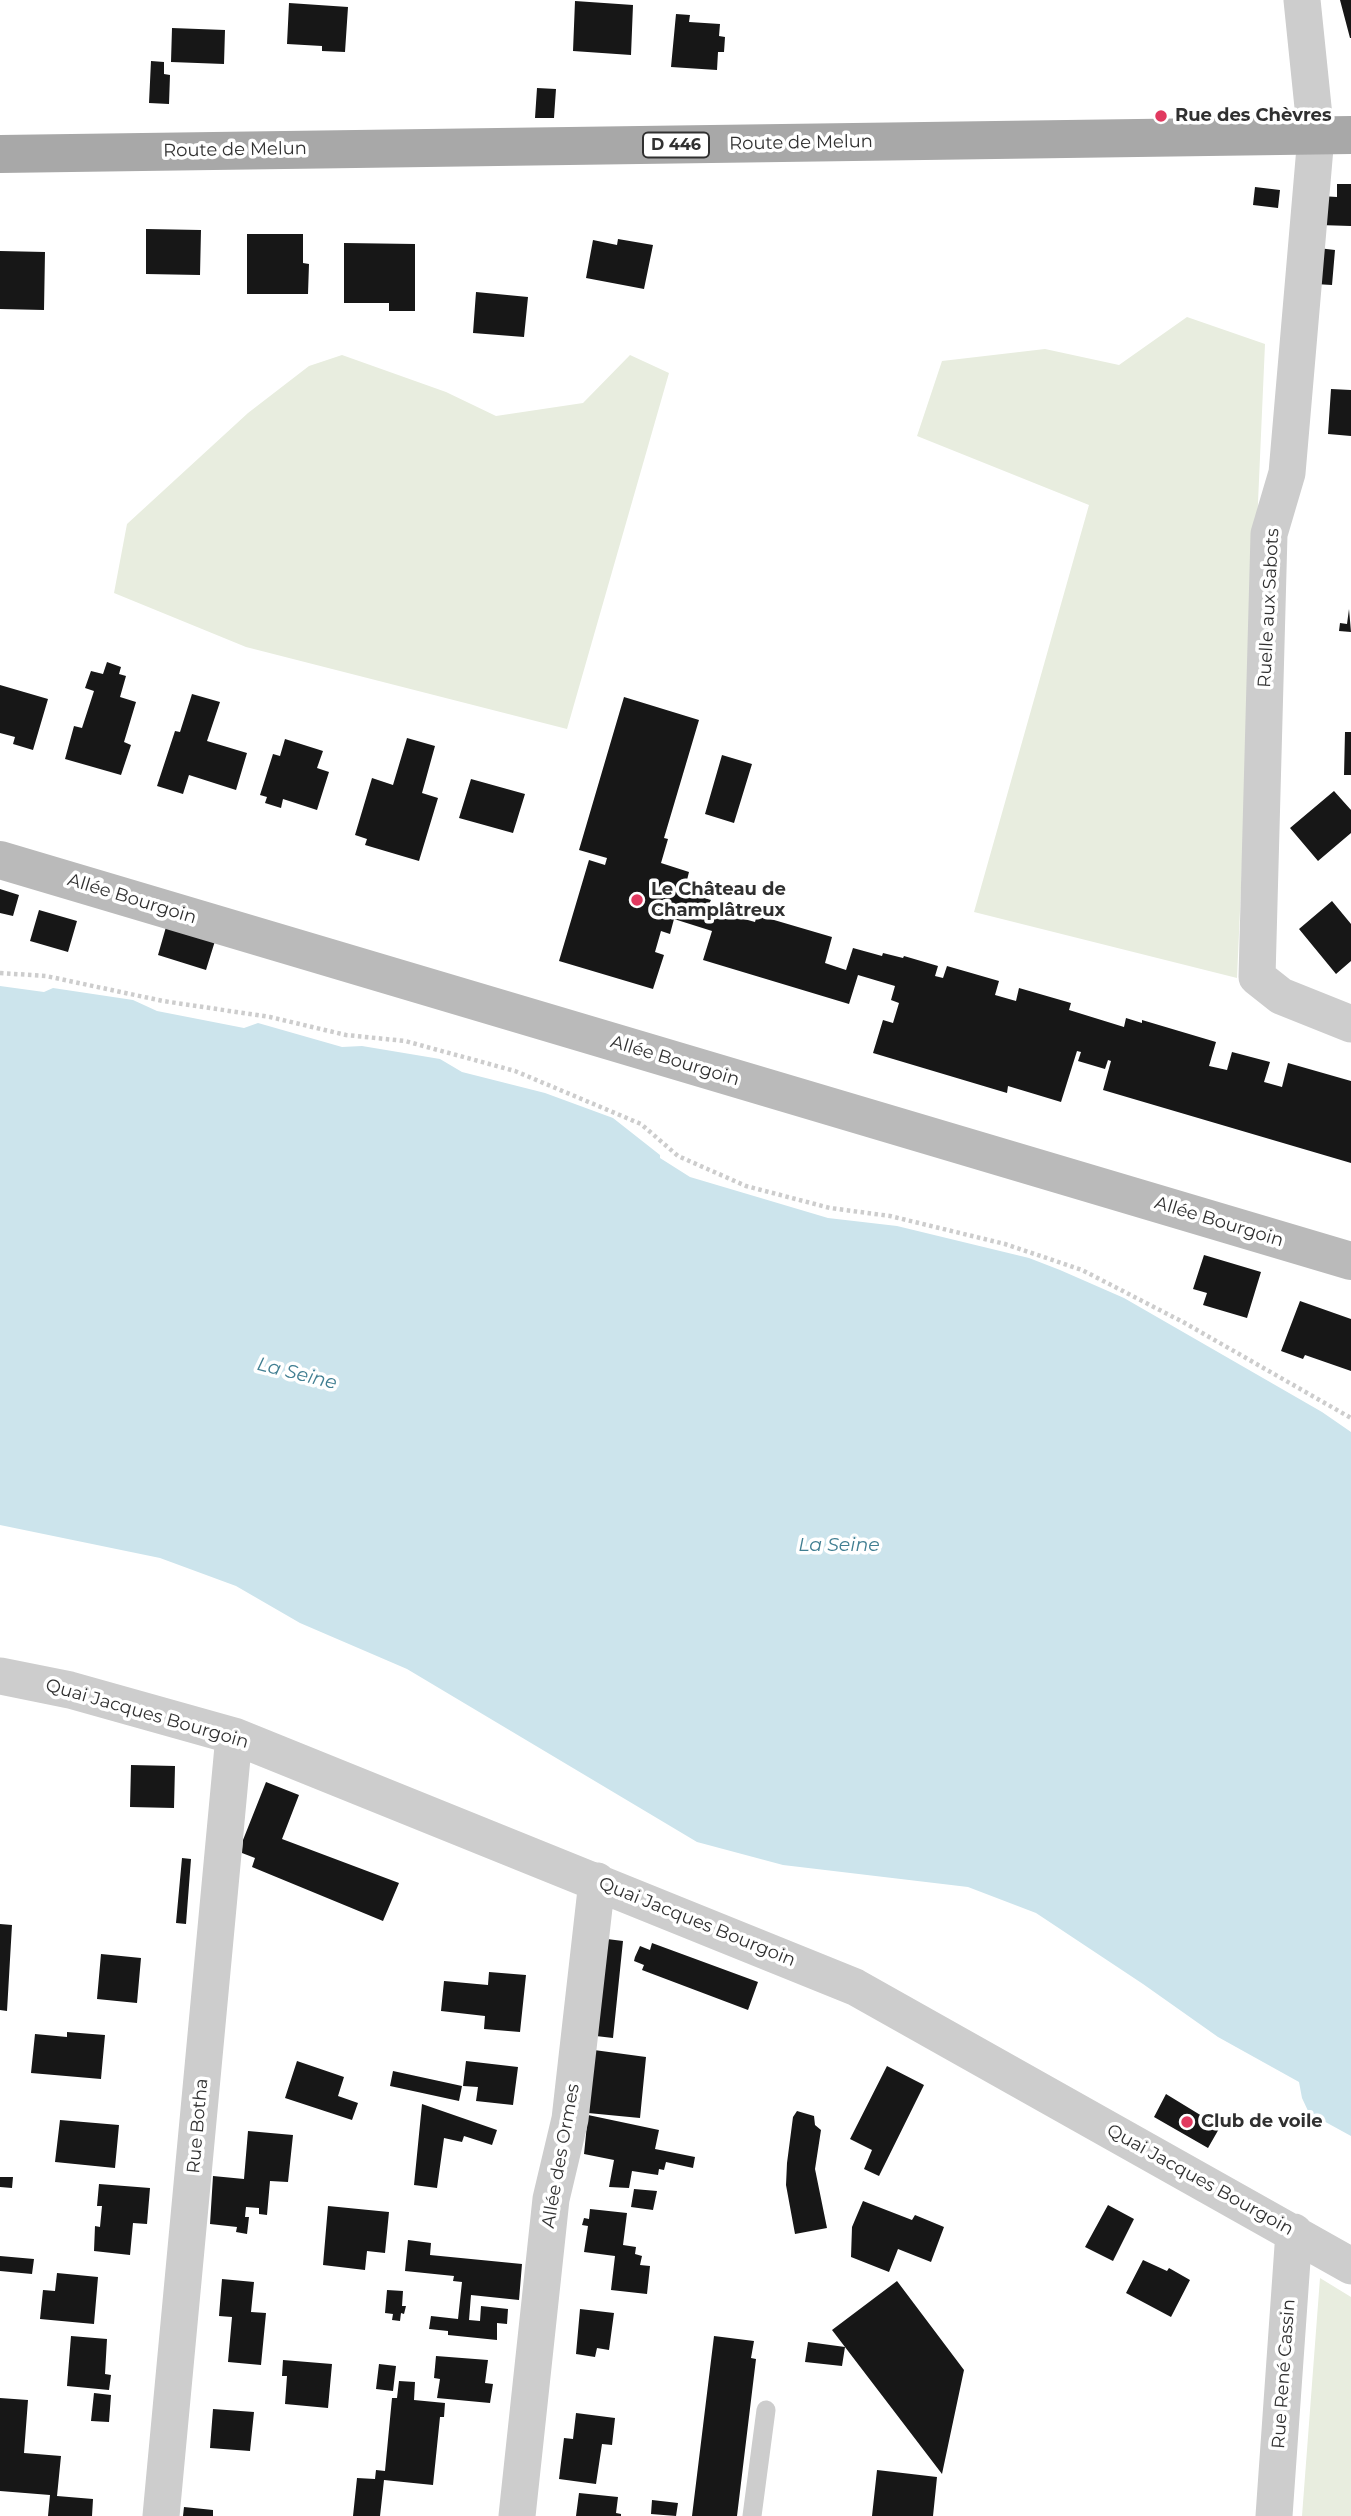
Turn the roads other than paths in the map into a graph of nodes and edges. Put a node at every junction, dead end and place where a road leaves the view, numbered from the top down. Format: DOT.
graph roads {
  1 [pos="1302,0"];
  2 [pos="1333,136"];
  3 [pos="0,154"];
  4 [pos="0,860"];
  5 [pos="1351,1024"];
  6 [pos="1351,1261"];
  7 [pos="0,1676"];
  8 [pos="234,1736"];
  9 [pos="597,1881"];
  10 [pos="1294,2232"];
  11 [pos="1351,2266"];
  12 [pos="766,2410"];
  13 [pos="162,2516"];
  14 [pos="517,2516"];
  15 [pos="752,2516"];
  16 [pos="1274,2516"];
  1 -- 2 [label="street"];
  2 -- 3 [label="main road, Route de Melun / D 446"];
  2 -- 5 [label="street, Ruelle aux Sabots"];
  4 -- 6 [label="street, Allée Bourgoin"];
  7 -- 8 [label="street, Quai Jacques Bourgoin"];
  8 -- 9 [label="street, Quai Jacques Bourgoin"];
  8 -- 13 [label="street, Rue Botha"];
  9 -- 10 [label="street, Quai Jacques Bourgoin"];
  9 -- 14 [label="street, Allée des Ormes"];
  10 -- 11 [label="street, Quai Jacques Bourgoin"];
  10 -- 16 [label="street, Rue René Cassin"];
  12 -- 15 [label="lane"];
}
